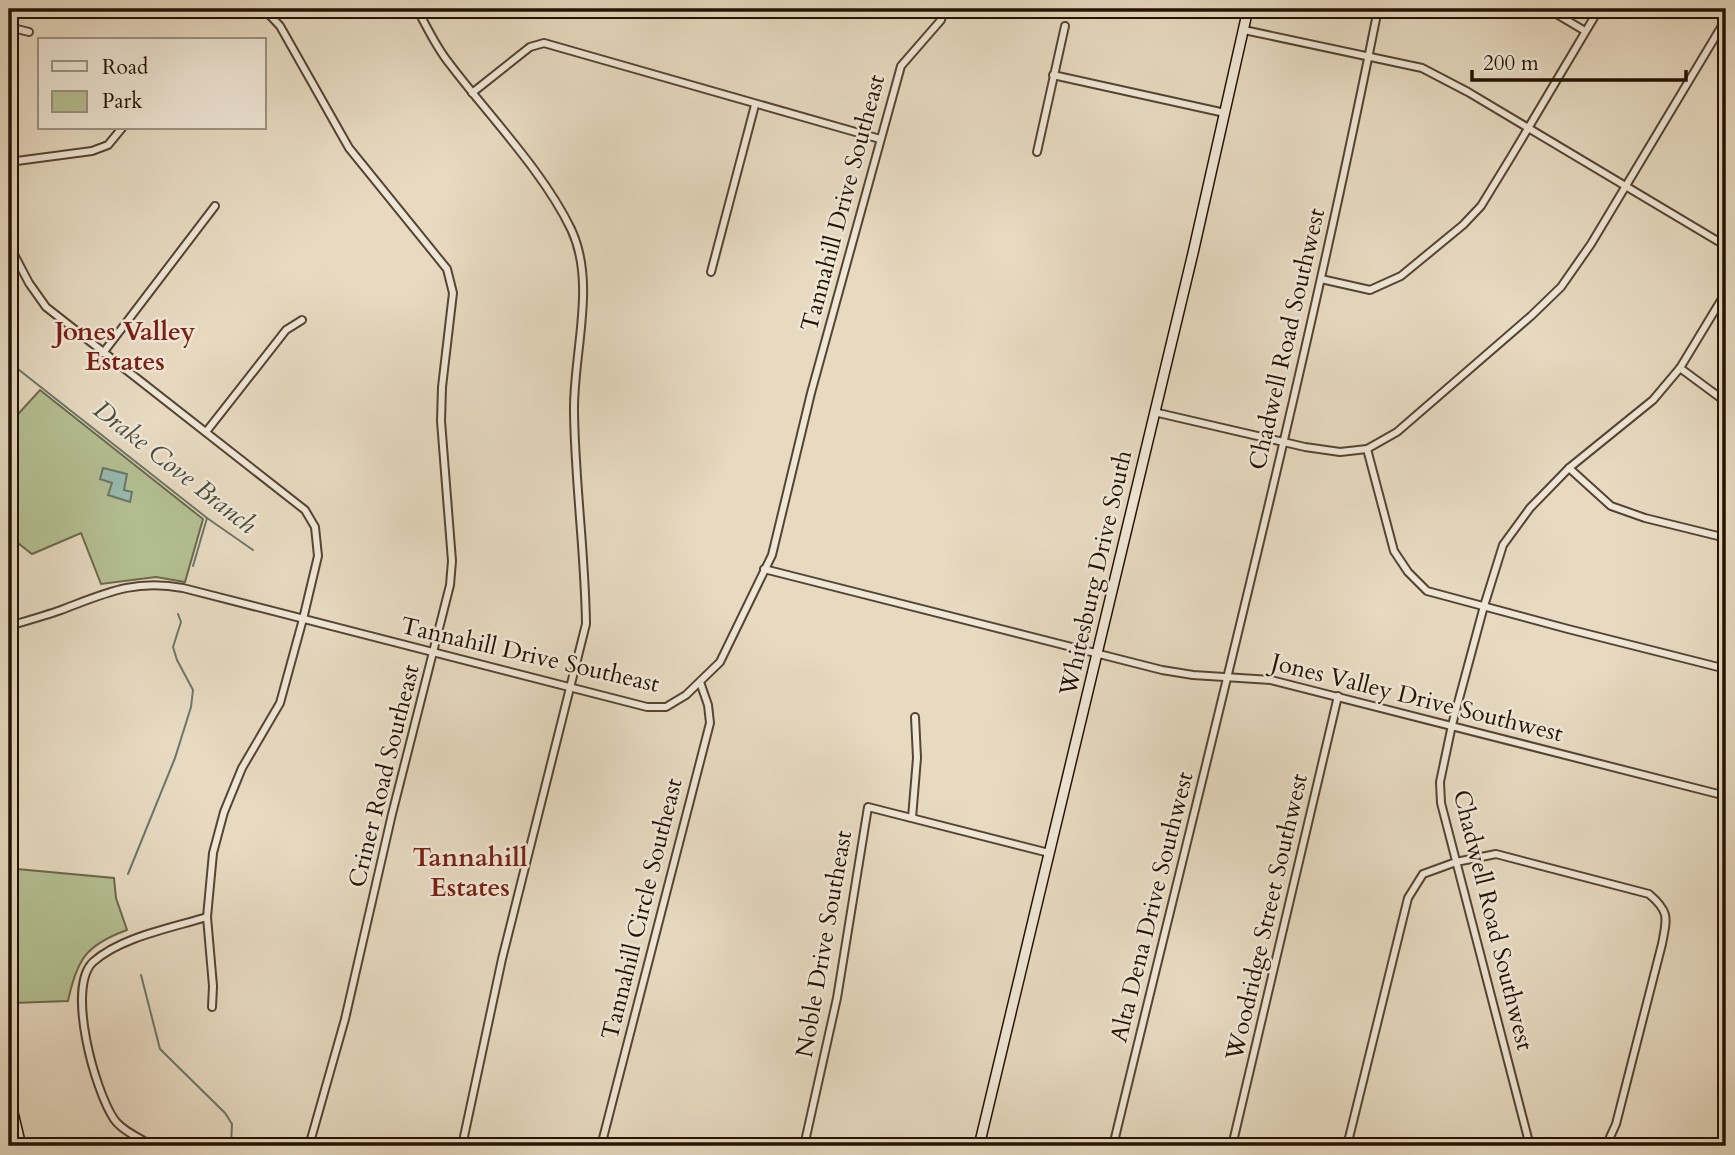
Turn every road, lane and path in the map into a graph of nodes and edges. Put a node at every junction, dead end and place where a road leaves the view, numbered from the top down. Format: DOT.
graph roads {
  1 [pos="264,9"];
  2 [pos="417,9"];
  3 [pos="944,9"];
  4 [pos="1248,9"];
  5 [pos="1378,9"];
  6 [pos="1548,9"];
  7 [pos="1599,9"];
  8 [pos="1726,19"];
  9 [pos="1065,26"];
  10 [pos="9,27"];
  11 [pos="1244,30"];
  12 [pos="1585,31"];
  13 [pos="29,32"];
  14 [pos="1369,55"];
  15 [pos="1053,75"];
  16 [pos="472,93"];
  17 [pos="755,105"];
  18 [pos="1225,113"];
  19 [pos="1528,129"];
  20 [pos="120,130"];
  21 [pos="880,139"];
  22 [pos="1037,152"];
  23 [pos="9,162"];
  24 [pos="1626,186"];
  25 [pos="215,206"];
  26 [pos="9,245"];
  27 [pos="1726,246"];
  28 [pos="711,272"];
  29 [pos="1321,279"];
  30 [pos="1726,292"];
  31 [pos="302,320"];
  32 [pos="103,353"];
  33 [pos="1680,368"];
  34 [pos="1726,402"];
  35 [pos="1154,412"];
  36 [pos="205,432"];
  37 [pos="1283,442"];
  38 [pos="1367,449"];
  39 [pos="1569,468"];
  40 [pos="1726,538"];
  41 [pos="764,569"];
  42 [pos="1483,606"];
  43 [pos="303,619"];
  44 [pos="9,626"];
  45 [pos="433,654"];
  46 [pos="1097,654"];
  47 [pos="1726,669"];
  48 [pos="1227,676"];
  49 [pos="700,682"];
  50 [pos="569,688"];
  51 [pos="1338,696"];
  52 [pos="915,716"];
  53 [pos="1452,725"];
  54 [pos="1726,796"];
  55 [pos="912,817"];
  56 [pos="1049,853"];
  57 [pos="1456,862"];
  58 [pos="206,917"];
  59 [pos="212,1007"];
  60 [pos="9,1096"];
  61 [pos="21,1146"];
  62 [pos="153,1146"];
  63 [pos="309,1146"];
  64 [pos="462,1146"];
  65 [pos="601,1146"];
  66 [pos="804,1146"];
  67 [pos="978,1146"];
  68 [pos="1114,1146"];
  69 [pos="1232,1146"];
  70 [pos="1347,1146"];
  71 [pos="1530,1146"];
  72 [pos="1606,1146"];
  1 -- 45 [label="street, Criner Road Southeast"];
  2 -- 16 [label="street"];
  3 -- 21 [label="street, Tannahill Drive Southeast"];
  4 -- 11 [label="main road, Whitesburg Drive South"];
  5 -- 14 [label="street, Chadwell Road Southwest"];
  6 -- 12 [label="street"];
  7 -- 12 [label="street"];
  8 -- 24 [label="street"];
  9 -- 15 [label="street"];
  10 -- 13 [label="street"];
  11 -- 14 [label="street"];
  11 -- 18 [label="main road, Whitesburg Drive South"];
  12 -- 19 [label="street"];
  14 -- 19 [label="street"];
  14 -- 29 [label="street, Chadwell Road Southwest"];
  15 -- 18 [label="street"];
  15 -- 22 [label="street"];
  16 -- 17 [label="street"];
  16 -- 50 [label="street"];
  17 -- 21 [label="street"];
  17 -- 28 [label="street"];
  18 -- 35 [label="main road, Whitesburg Drive South"];
  19 -- 24 [label="street"];
  19 -- 29 [label="street"];
  20 -- 23 [label="street"];
  21 -- 41 [label="street, Tannahill Drive Southeast"];
  24 -- 27 [label="street"];
  24 -- 38 [label="street"];
  25 -- 32 [label="street"];
  26 -- 32 [label="street"];
  29 -- 37 [label="street, Chadwell Road Southwest"];
  30 -- 33 [label="street, Chadwell Road Southwest"];
  31 -- 36 [label="street"];
  32 -- 36 [label="street"];
  33 -- 34 [label="street"];
  33 -- 39 [label="street, Chadwell Road Southwest"];
  35 -- 37 [label="street"];
  35 -- 46 [label="main road, Whitesburg Drive South"];
  36 -- 43 [label="street"];
  37 -- 38 [label="street"];
  37 -- 48 [label="street, Chadwell Road Southwest"];
  38 -- 42 [label="street"];
  39 -- 40 [label="street"];
  39 -- 42 [label="street, Chadwell Road Southwest"];
  41 -- 46 [label="street, Jones Valley Drive Southwest"];
  41 -- 49 [label="street, Tannahill Drive Southeast"];
  42 -- 47 [label="street"];
  42 -- 53 [label="street, Chadwell Road Southwest"];
  43 -- 44 [label="street, Tannahill Drive Southeast"];
  43 -- 45 [label="street, Tannahill Drive Southeast"];
  43 -- 58 [label="street"];
  45 -- 50 [label="street, Tannahill Drive Southeast"];
  45 -- 63 [label="street, Criner Road Southeast"];
  46 -- 48 [label="street, Jones Valley Drive Southwest"];
  46 -- 56 [label="main road, Whitesburg Drive South"];
  48 -- 51 [label="street, Jones Valley Drive Southwest"];
  48 -- 68 [label="street, Alta Dena Drive Southwest"];
  49 -- 50 [label="street, Tannahill Drive Southeast"];
  49 -- 65 [label="street, Tannahill Circle Southeast"];
  50 -- 64 [label="street"];
  51 -- 53 [label="street, Jones Valley Drive Southwest"];
  51 -- 69 [label="street, Woodridge Street Southwest"];
  52 -- 55 [label="street"];
  53 -- 54 [label="street, Jones Valley Drive Southwest"];
  53 -- 57 [label="street, Chadwell Road Southwest"];
  55 -- 56 [label="street, Noble Drive Southeast"];
  55 -- 66 [label="street, Noble Drive Southeast"];
  56 -- 67 [label="main road, Whitesburg Drive South"];
  57 -- 70 [label="street"];
  57 -- 71 [label="street, Chadwell Road Southwest"];
  57 -- 72 [label="street"];
  58 -- 59 [label="street"];
  58 -- 62 [label="street"];
  60 -- 61 [label="main road"];
}
